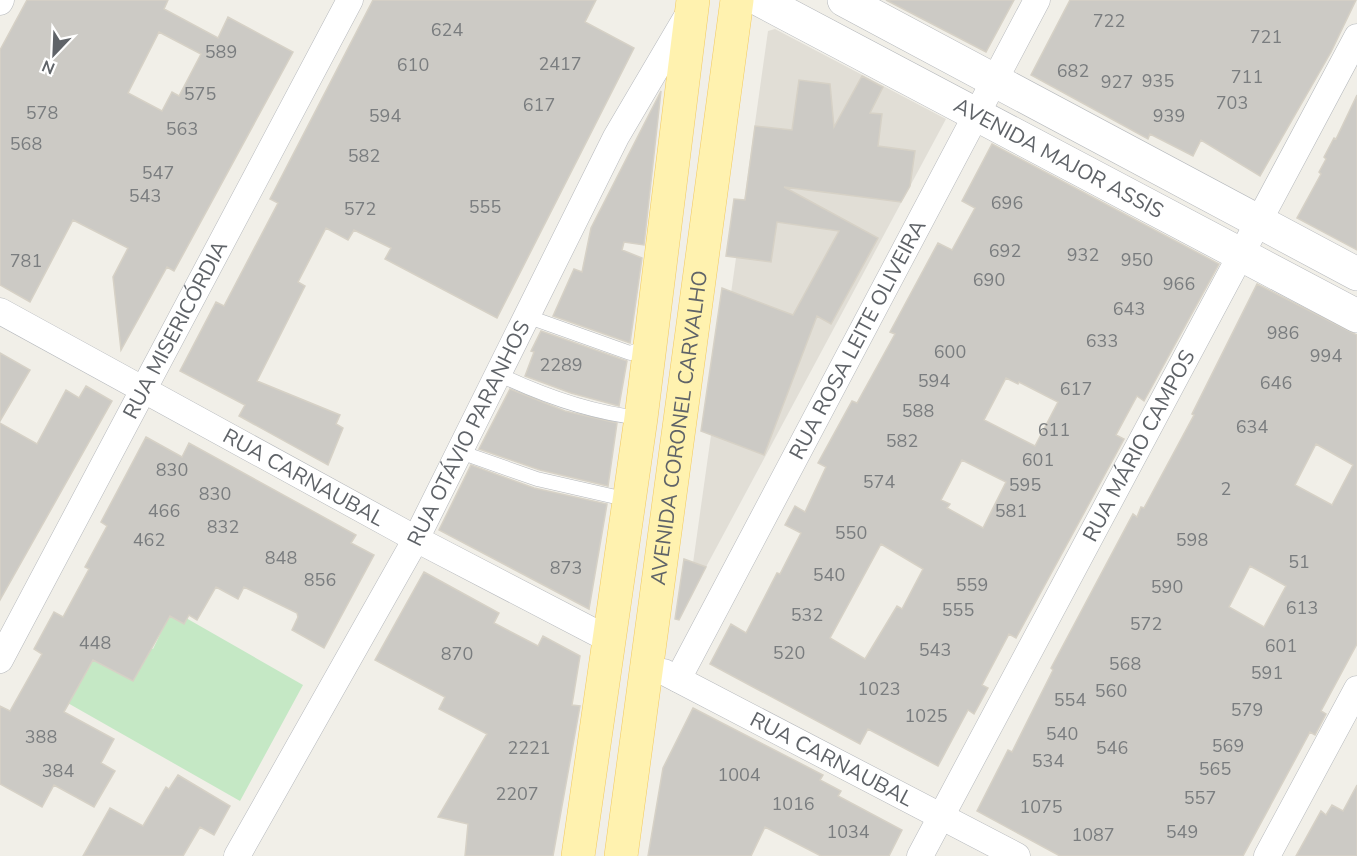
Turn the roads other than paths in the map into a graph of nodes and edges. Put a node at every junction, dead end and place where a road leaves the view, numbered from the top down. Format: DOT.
graph roads {
  1 [pos="350,0"];
  2 [pos="737,0"];
  3 [pos="760,0"];
  4 [pos="844,0"];
  5 [pos="1037,0"];
  6 [pos="692,4"];
  7 [pos="1357,37"];
  8 [pos="994,80"];
  9 [pos="976,114"];
  10 [pos="1259,222"];
  11 [pos="1240,254"];
  12 [pos="1357,274"];
  13 [pos="0,311"];
  14 [pos="526,316"];
  15 [pos="1357,316"];
  16 [pos="650,346"];
  17 [pos="498,374"];
  18 [pos="145,390"];
  19 [pos="641,418"];
  20 [pos="460,453"];
  21 [pos="629,500"];
  22 [pos="416,539"];
  23 [pos="610,640"];
  24 [pos="0,660"];
  25 [pos="647,663"];
  26 [pos="678,679"];
  27 [pos="1357,689"];
  28 [pos="942,815"];
  29 [pos="237,856"];
  30 [pos="578,856"];
  31 [pos="621,856"];
  32 [pos="920,856"];
  33 [pos="1017,856"];
  34 [pos="1267,856"];
  1 -- 18 [label="street, RUA MISERICÓRDIA"];
  2 -- 25 [label="main road, AVENIDA CORONEL CARVALHO"];
  3 -- 9 [label="street, AVENIDA MAJOR ASSIS"];
  4 -- 8 [label="street, AVENIDA MAJOR ASSIS"];
  5 -- 8 [label="street, RUA ROSA LEITE OLIVEIRA"];
  6 -- 14 [label="street, RUA OTÁVIO PARANHOS"];
  6 -- 16 [label="main road, AVENIDA CORONEL CARVALHO"];
  7 -- 10 [label="street, RUA MÁRIO CAMPOS"];
  8 -- 9 [label="street, RUA ROSA LEITE OLIVEIRA"];
  8 -- 10 [label="street, AVENIDA MAJOR ASSIS"];
  9 -- 11 [label="street, AVENIDA MAJOR ASSIS"];
  9 -- 26 [label="street, RUA ROSA LEITE OLIVEIRA"];
  10 -- 11 [label="street, RUA MÁRIO CAMPOS"];
  10 -- 12 [label="street, AVENIDA MAJOR ASSIS"];
  11 -- 15 [label="street, AVENIDA MAJOR ASSIS"];
  11 -- 28 [label="street, RUA MÁRIO CAMPOS"];
  13 -- 18 [label="street, RUA CARNAUBAL"];
  14 -- 16 [label="lane"];
  14 -- 17 [label="street, RUA OTÁVIO PARANHOS"];
  16 -- 19 [label="main road, AVENIDA CORONEL CARVALHO"];
  17 -- 19 [label="lane"];
  17 -- 20 [label="street, RUA OTÁVIO PARANHOS"];
  18 -- 22 [label="street, RUA CARNAUBAL"];
  18 -- 24 [label="street, RUA MISERICÓRDIA"];
  19 -- 21 [label="main road, AVENIDA CORONEL CARVALHO"];
  20 -- 21 [label="lane"];
  20 -- 22 [label="street, RUA OTÁVIO PARANHOS"];
  21 -- 23 [label="main road, AVENIDA CORONEL CARVALHO"];
  22 -- 23 [label="street, RUA CARNAUBAL"];
  22 -- 29 [label="street, RUA OTÁVIO PARANHOS"];
  23 -- 30 [label="main road, AVENIDA CORONEL CARVALHO"];
  25 -- 26 [label="street, RUA CARNAUBAL"];
  25 -- 31 [label="main road, AVENIDA CORONEL CARVALHO"];
  26 -- 28 [label="street, RUA CARNAUBAL"];
  27 -- 34 [label="street"];
  28 -- 32 [label="street, RUA MÁRIO CAMPOS"];
  28 -- 33 [label="street, RUA CARNAUBAL"];
}
